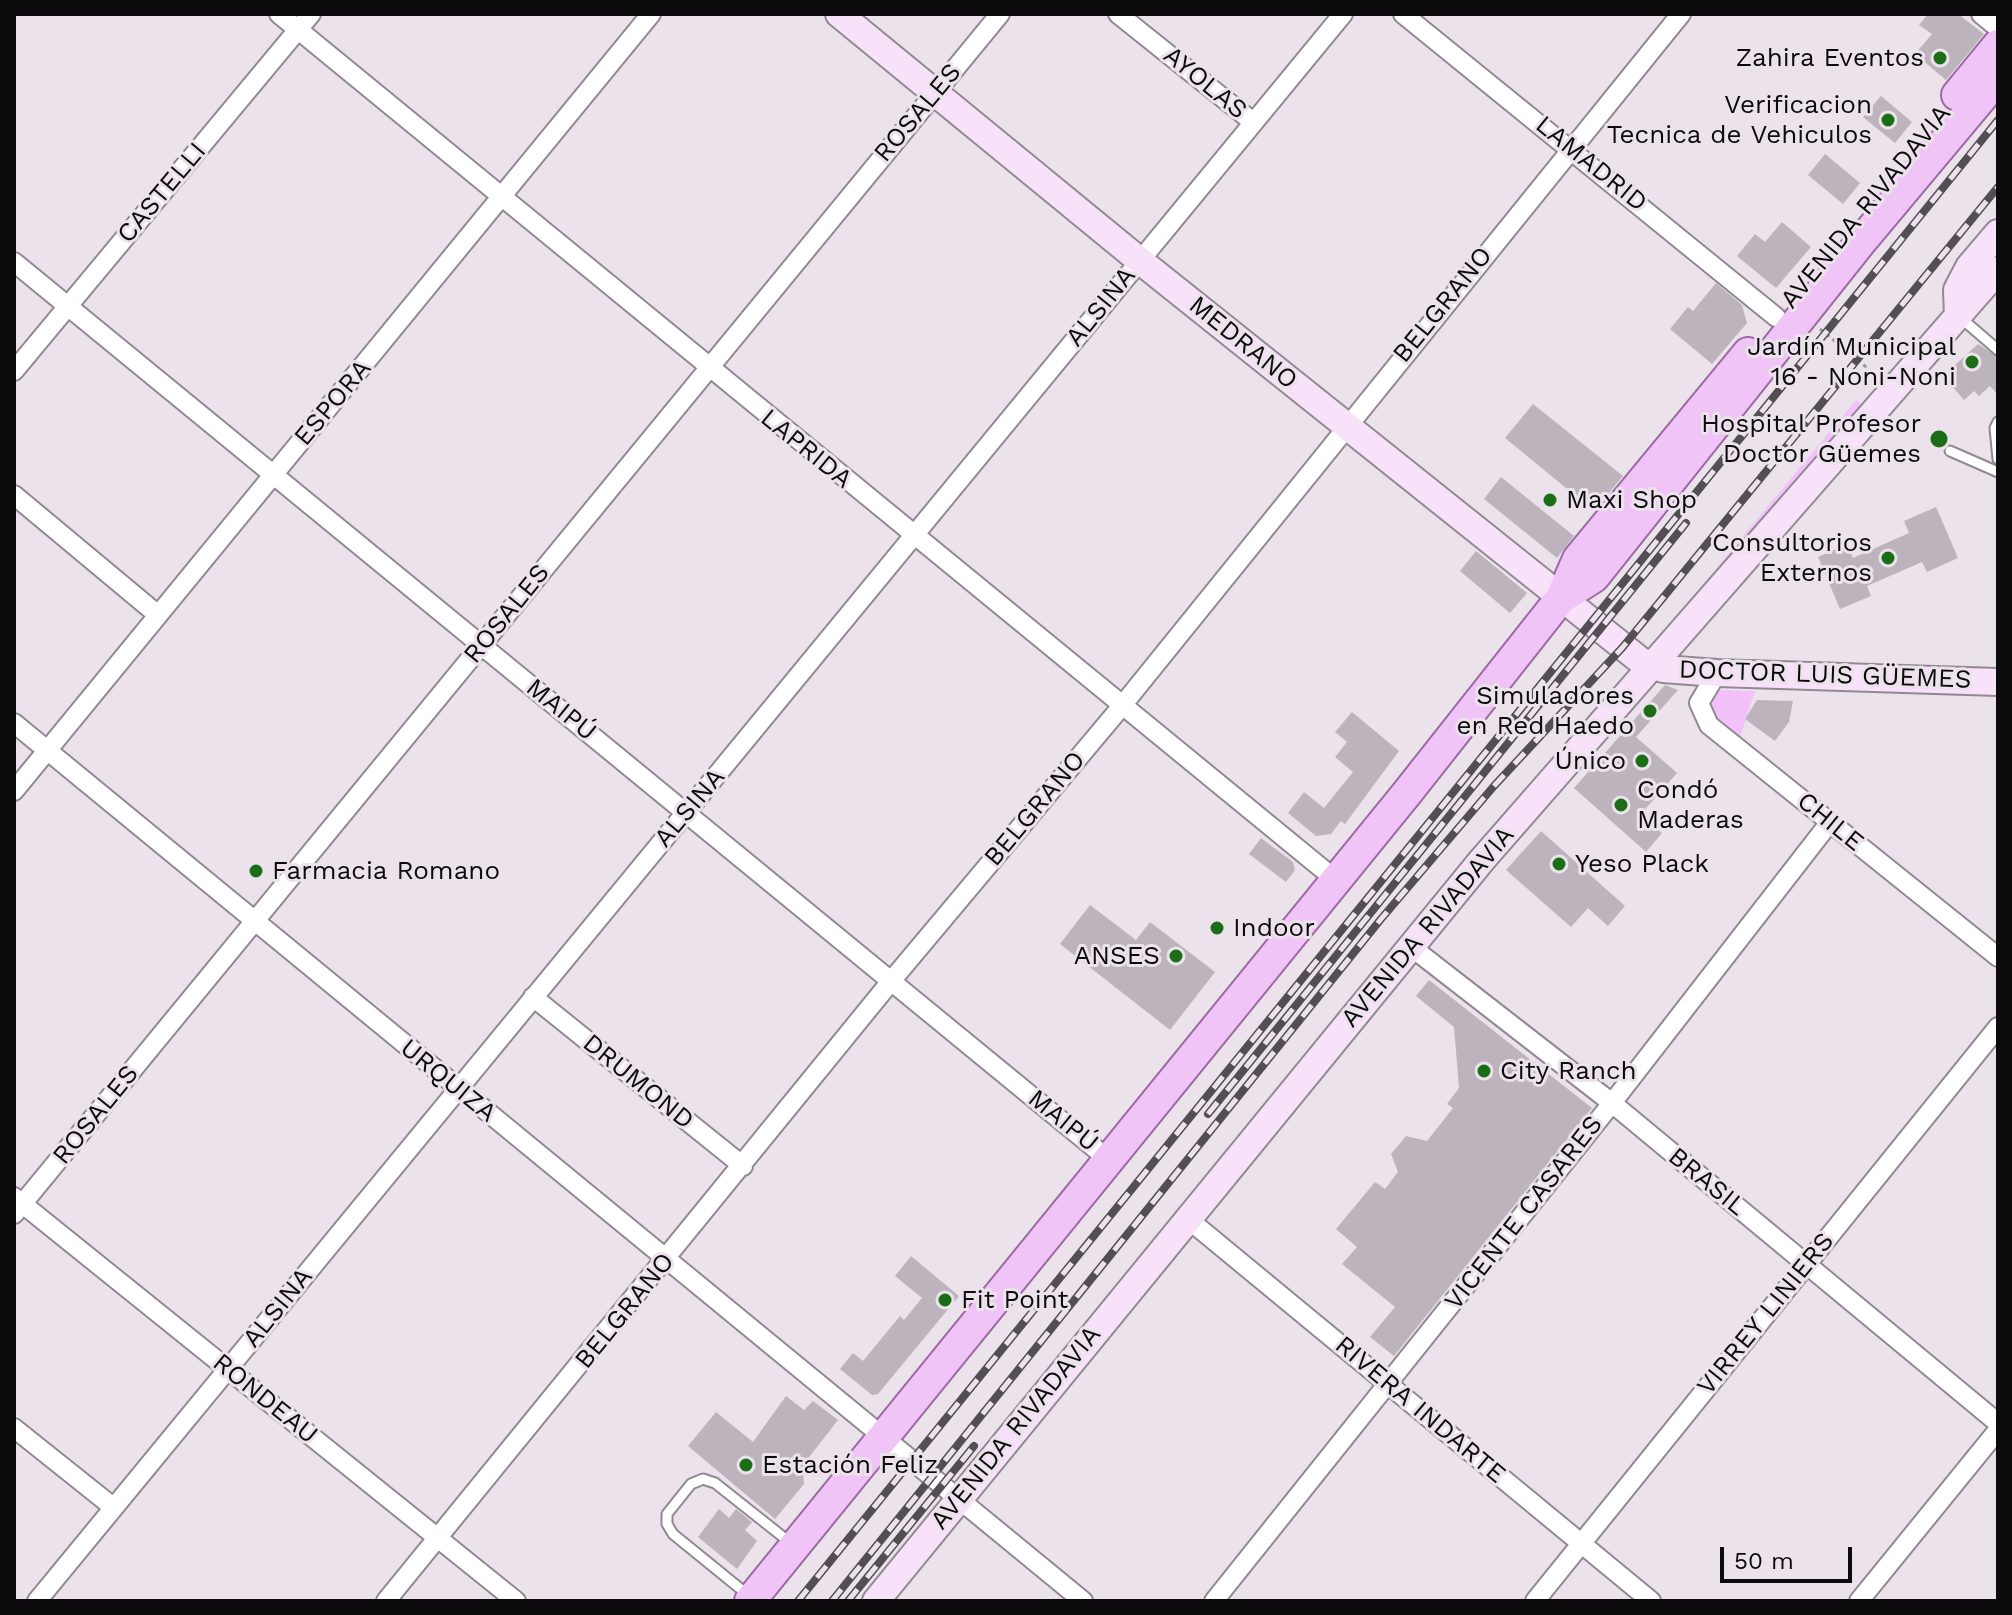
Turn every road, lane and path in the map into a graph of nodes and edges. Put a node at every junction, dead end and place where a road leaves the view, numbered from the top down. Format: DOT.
graph roads {
  1 [pos="279,14"];
  2 [pos="311,14"];
  3 [pos="651,14"];
  4 [pos="839,14"];
  5 [pos="1000,14"];
  6 [pos="1118,14"];
  7 [pos="1343,14"];
  8 [pos="1403,14"];
  9 [pos="1681,14"];
  10 [pos="1981,14"];
  11 [pos="1998,28"];
  12 [pos="298,29"];
  13 [pos="1998,45"];
  14 [pos="1998,78"];
  15 [pos="934,92"];
  16 [pos="1998,101"];
  17 [pos="1253,122"];
  18 [pos="1571,147"];
  19 [pos="502,198"];
  20 [pos="1998,233"];
  21 [pos="1864,238"];
  22 [pos="1139,260"];
  23 [pos="14,262"];
  24 [pos="1998,270"];
  25 [pos="68,306"];
  26 [pos="1958,316"];
  27 [pos="1776,317"];
  28 [pos="1814,324"];
  29 [pos="1998,350"];
  30 [pos="707,368"];
  31 [pos="14,371"];
  32 [pos="1894,390"];
  33 [pos="1998,422"];
  34 [pos="1345,425"];
  35 [pos="1950,451"];
  36 [pos="1998,459"];
  37 [pos="1998,472"];
  38 [pos="272,476"];
  39 [pos="14,495"];
  40 [pos="914,537"];
  41 [pos="1561,598"];
  42 [pos="158,615"];
  43 [pos="482,646"];
  44 [pos="1653,666"];
  45 [pos="1717,673"];
  46 [pos="1998,682"];
  47 [pos="1121,707"];
  48 [pos="14,723"];
  49 [pos="47,751"];
  50 [pos="14,791"];
  51 [pos="687,812"];
  52 [pos="1830,822"];
  53 [pos="1336,880"];
  54 [pos="254,921"];
  55 [pos="1410,946"];
  56 [pos="1998,957"];
  57 [pos="892,980"];
  58 [pos="533,997"];
  59 [pos="1998,1027"];
  60 [pos="458,1089"];
  61 [pos="1612,1103"];
  62 [pos="1108,1159"];
  63 [pos="743,1166"];
  64 [pos="17,1205"];
  65 [pos="1188,1219"];
  66 [pos="667,1260"];
  67 [pos="1807,1264"];
  68 [pos="228,1369"];
  69 [pos="1389,1384"];
  70 [pos="1998,1423"];
  71 [pos="14,1428"];
  72 [pos="1998,1430"];
  73 [pos="884,1436"];
  74 [pos="958,1498"];
  75 [pos="113,1507"];
  76 [pos="439,1539"];
  77 [pos="1581,1544"];
  78 [pos="794,1546"];
  79 [pos="751,1600"];
  80 [pos="37,1601"];
  81 [pos="386,1601"];
  82 [pos="516,1601"];
  83 [pos="876,1601"];
  84 [pos="1083,1601"];
  85 [pos="1214,1601"];
  86 [pos="1535,1601"];
  87 [pos="1651,1601"];
  88 [pos="1859,1601"];
  1 -- 12 [label="street, LAPRIDA"];
  2 -- 12 [label="street, CASTELLI"];
  3 -- 19 [label="street, ESPORA"];
  4 -- 15 [label="street, MEDRANO"];
  5 -- 15 [label="street, ROSALES"];
  6 -- 17 [label="street, AYOLAS"];
  7 -- 17 [label="street, ALSINA"];
  8 -- 18 [label="street, LAMADRID"];
  9 -- 18 [label="street, BELGRANO"];
  10 -- 11 [label="street"];
  12 -- 19 [label="street, LAPRIDA"];
  12 -- 25 [label="street, CASTELLI"];
  13 -- 27 [label="main road, AVENIDA RIVADAVIA"];
  14 -- 21 [label="main road, AVENIDA RIVADAVIA"];
  15 -- 22 [label="street, MEDRANO"];
  15 -- 30 [label="street, ROSALES"];
  16 -- 21 [label="street"];
  17 -- 22 [label="street, ALSINA"];
  18 -- 27 [label="street, LAMADRID"];
  18 -- 34 [label="street, BELGRANO"];
  19 -- 30 [label="street, LAPRIDA"];
  19 -- 38 [label="street, ESPORA"];
  20 -- 26 [label="street"];
  21 -- 41 [label="main road, AVENIDA RIVADAVIA"];
  22 -- 34 [label="street, MEDRANO"];
  22 -- 40 [label="street, ALSINA"];
  23 -- 25 [label="street, MAIPÚ"];
  24 -- 26 [label="street, AVENIDA RIVADAVIA"];
  25 -- 31 [label="street, CASTELLI"];
  25 -- 38 [label="street, MAIPÚ"];
  26 -- 29 [label="lane"];
  26 -- 32 [label="street, AVENIDA RIVADAVIA"];
  27 -- 41 [label="main road, AVENIDA RIVADAVIA"];
  28 -- 32 [label="path"];
  30 -- 40 [label="street, LAPRIDA"];
  30 -- 43 [label="street, ROSALES"];
  32 -- 44 [label="street, AVENIDA RIVADAVIA"];
  33 -- 36 [label="lane"];
  34 -- 41 [label="street, MEDRANO"];
  34 -- 47 [label="street, BELGRANO"];
  35 -- 37 [label="lane"];
  38 -- 42 [label="street, ESPORA"];
  38 -- 43 [label="street, MAIPÚ"];
  39 -- 42 [label="street"];
  40 -- 47 [label="street, LAPRIDA"];
  40 -- 51 [label="street, ALSINA"];
  41 -- 44 [label="street, MEDRANO"];
  41 -- 53 [label="main road, AVENIDA RIVADAVIA"];
  42 -- 49 [label="street, ESPORA"];
  43 -- 51 [label="street, MAIPÚ"];
  43 -- 54 [label="street, ROSALES"];
  44 -- 45 [label="street, DOCTOR LUIS GÜEMES"];
  44 -- 55 [label="street, AVENIDA RIVADAVIA"];
  45 -- 46 [label="street, DOCTOR LUIS GÜEMES"];
  45 -- 52 [label="street, CHILE"];
  47 -- 53 [label="street, LAPRIDA"];
  47 -- 57 [label="street, BELGRANO"];
  48 -- 49 [label="street, URQUIZA"];
  49 -- 50 [label="street, ESPORA"];
  49 -- 54 [label="street, URQUIZA"];
  51 -- 57 [label="street, MAIPÚ"];
  51 -- 58 [label="street, ALSINA"];
  52 -- 56 [label="street, CHILE"];
  52 -- 61 [label="street, VICENTE CASARES"];
  53 -- 62 [label="main road, AVENIDA RIVADAVIA"];
  54 -- 60 [label="street, URQUIZA"];
  54 -- 64 [label="street, ROSALES"];
  55 -- 61 [label="street, BRASIL"];
  55 -- 65 [label="street, AVENIDA RIVADAVIA"];
  57 -- 62 [label="street, MAIPÚ"];
  57 -- 63 [label="street, BELGRANO"];
  58 -- 60 [label="street, ALSINA"];
  58 -- 63 [label="street, DRUMOND"];
  59 -- 67 [label="street, VIRREY LINIERS"];
  60 -- 66 [label="street, URQUIZA"];
  60 -- 68 [label="street, ALSINA"];
  61 -- 67 [label="street, BRASIL"];
  61 -- 69 [label="street, VICENTE CASARES"];
  62 -- 73 [label="main road, AVENIDA RIVADAVIA"];
  63 -- 66 [label="street, BELGRANO"];
  64 -- 68 [label="street, RONDEAU"];
  65 -- 69 [label="street, RIVERA INDARTE"];
  65 -- 74 [label="street, AVENIDA RIVADAVIA"];
  66 -- 73 [label="street, URQUIZA"];
  66 -- 76 [label="street, BELGRANO"];
  67 -- 70 [label="street, BRASIL"];
  67 -- 77 [label="street, VIRREY LINIERS"];
  68 -- 75 [label="street, ALSINA"];
  68 -- 76 [label="street, RONDEAU"];
  69 -- 77 [label="street, RIVERA INDARTE"];
  69 -- 85 [label="street, VICENTE CASARES"];
  71 -- 75 [label="street"];
  72 -- 88 [label="street"];
  73 -- 74 [label="street, URQUIZA"];
  73 -- 78 [label="main road, AVENIDA RIVADAVIA"];
  74 -- 83 [label="street, AVENIDA RIVADAVIA"];
  74 -- 84 [label="street, URQUIZA"];
  75 -- 80 [label="street, ALSINA"];
  76 -- 81 [label="street, BELGRANO"];
  76 -- 82 [label="street, RONDEAU"];
  77 -- 86 [label="street, VIRREY LINIERS"];
  77 -- 87 [label="street, RIVERA INDARTE"];
  78 -- 79 [label="main road, AVENIDA RIVADAVIA"];
  78 -- 79 [label="lane"];
}
